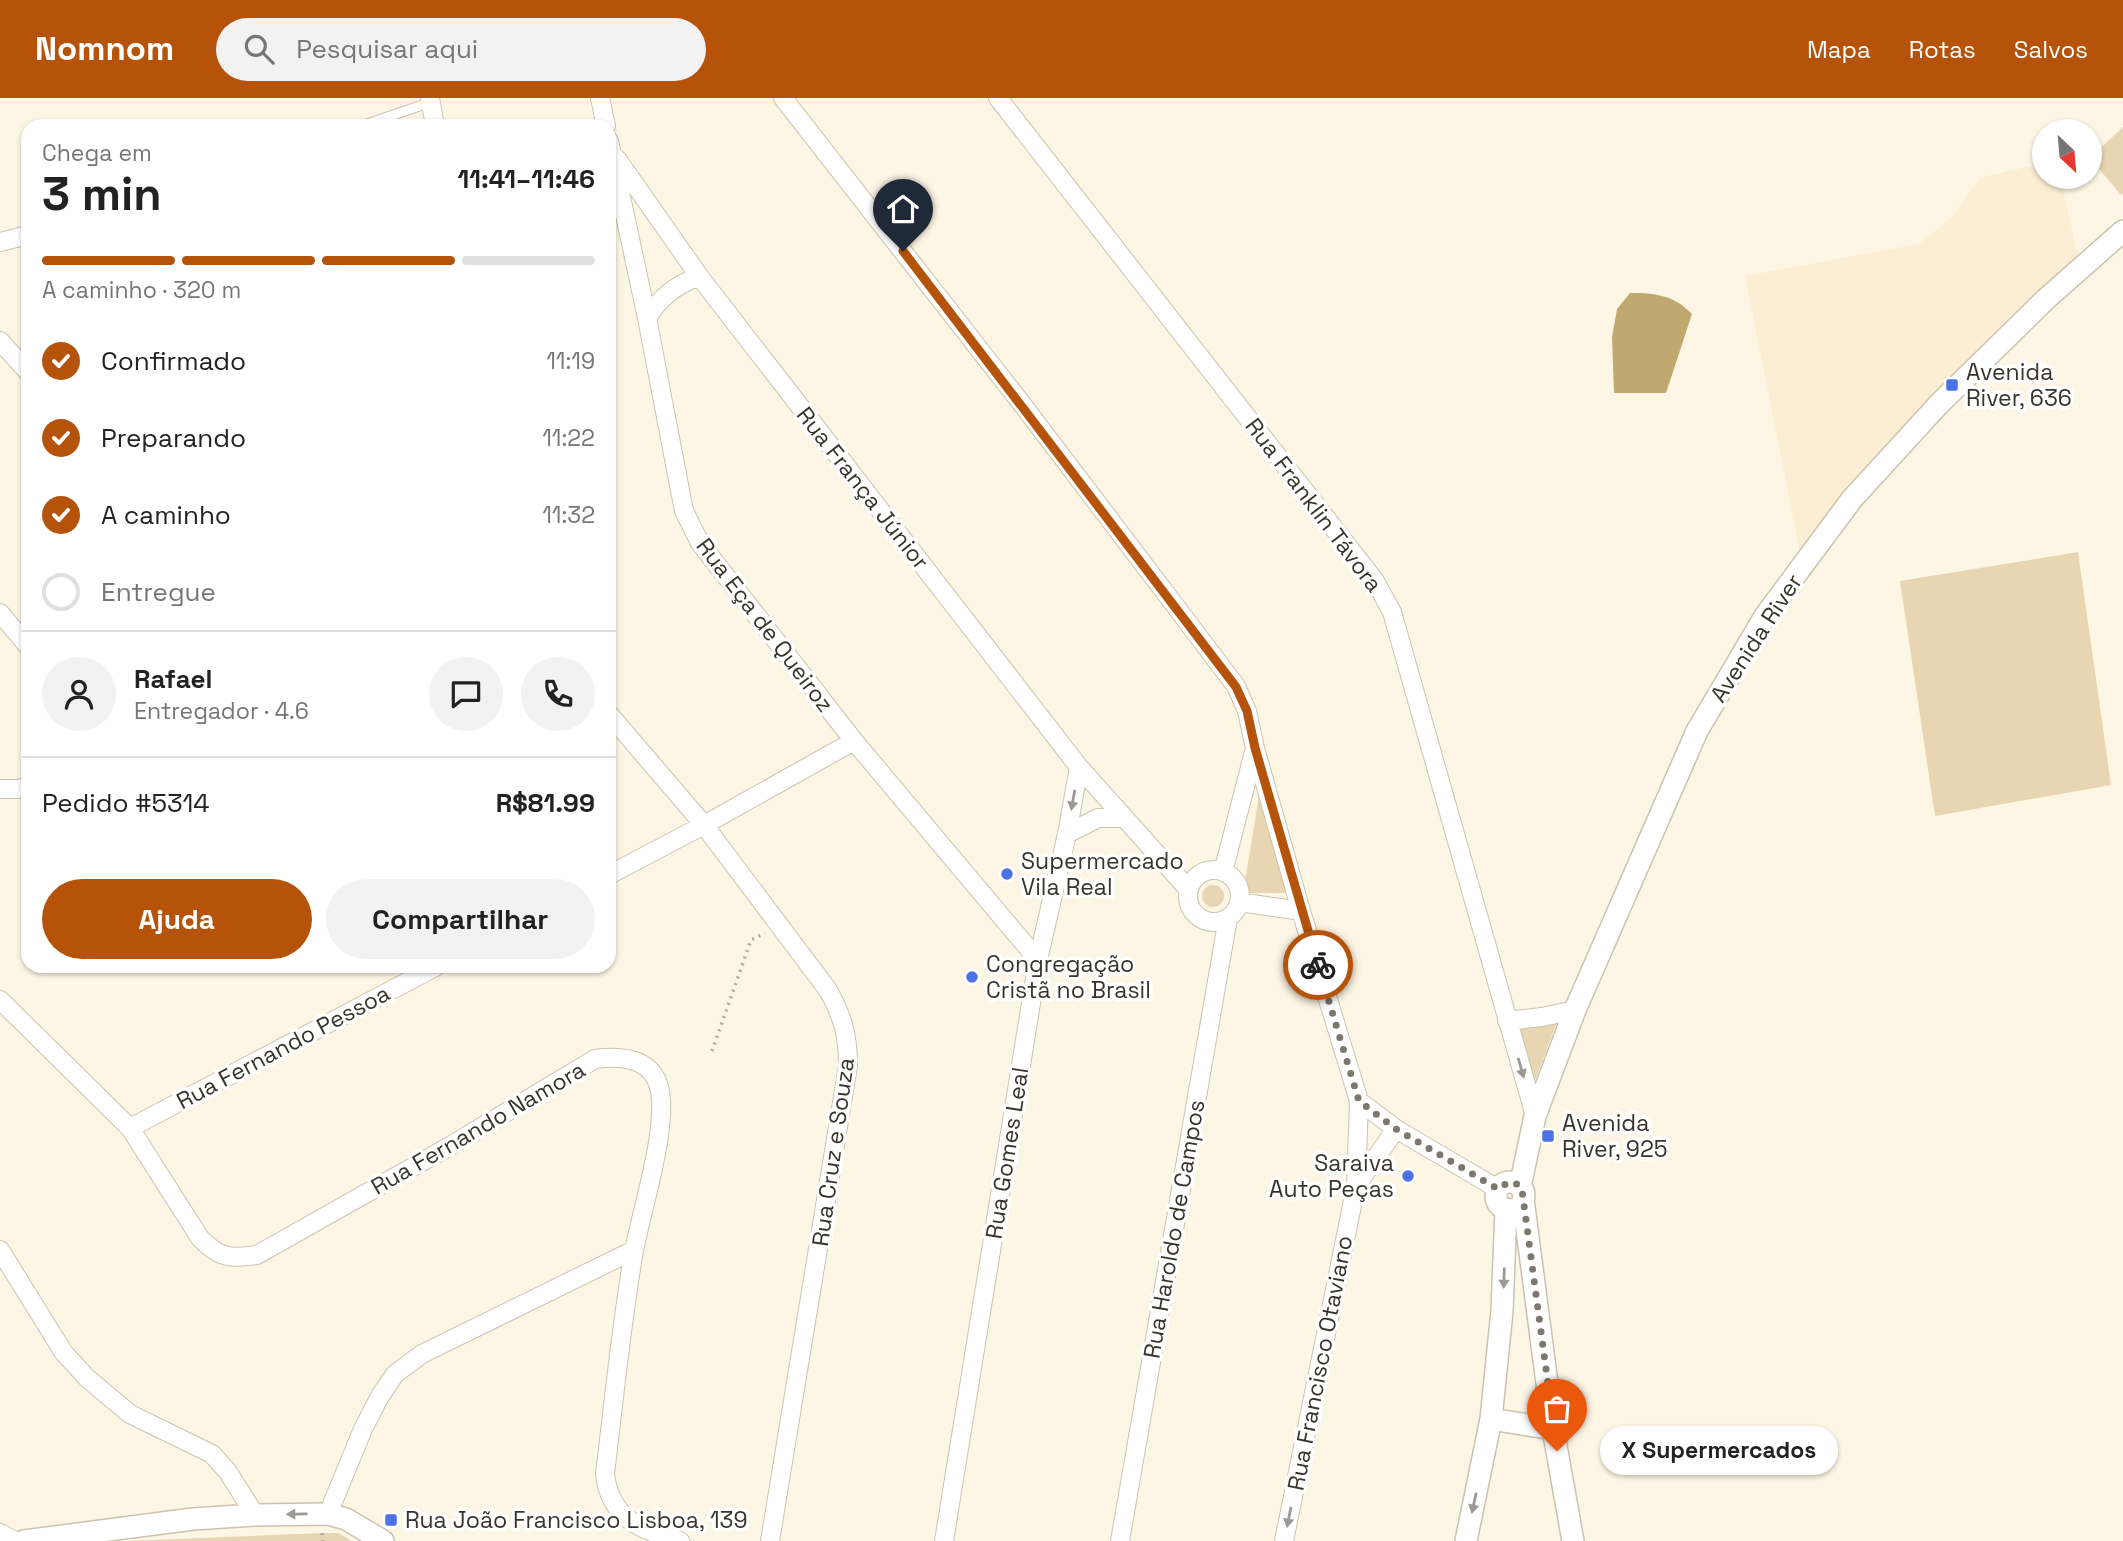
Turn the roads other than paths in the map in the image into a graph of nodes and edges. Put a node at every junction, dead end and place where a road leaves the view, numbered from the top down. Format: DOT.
graph roads {
  1 [pos="600,98"];
  2 [pos="783,98"];
  3 [pos="998,98"];
  4 [pos="430,100"];
  5 [pos="379,119"];
  6 [pos="434,119"];
  7 [pos="604,119"];
  8 [pos="616,155"];
  9 [pos="616,174"];
  10 [pos="2123,231"];
  11 [pos="21,237"];
  12 [pos="0,242"];
  13 [pos="699,276"];
  14 [pos="647,318"];
  15 [pos="0,341"];
  16 [pos="21,364"];
  17 [pos="0,613"];
  18 [pos="21,638"];
  19 [pos="616,723"];
  20 [pos="854,741"];
  21 [pos="1255,748"];
  22 [pos="1079,767"];
  23 [pos="21,788"];
  24 [pos="0,789"];
  25 [pos="1123,818"];
  26 [pos="704,825"];
  27 [pos="1067,834"];
  28 [pos="616,871"];
  29 [pos="1223,872"];
  30 [pos="1189,890"];
  31 [pos="1239,902"];
  32 [pos="1301,911"];
  33 [pos="1228,918"];
  34 [pos="1038,960"];
  35 [pos="424,973"];
  36 [pos="0,1000"];
  37 [pos="1575,1010"];
  38 [pos="1507,1021"];
  39 [pos="1359,1101"];
  40 [pos="1535,1116"];
  41 [pos="130,1128"];
  42 [pos="1396,1129"];
  43 [pos="1356,1186"];
  44 [pos="1511,1193"];
  45 [pos="0,1250"];
  46 [pos="634,1250"];
  47 [pos="1491,1419"];
  48 [pos="1553,1429"];
  49 [pos="328,1514"];
  50 [pos="255,1515"];
  51 [pos="0,1533"];
  52 [pos="53,1539"];
  53 [pos="15,1541"];
  54 [pos="24,1541"];
  55 [pos="383,1541"];
  56 [pos="680,1541"];
  57 [pos="770,1541"];
  58 [pos="944,1541"];
  59 [pos="1120,1541"];
  60 [pos="1284,1541"];
  61 [pos="1466,1541"];
  62 [pos="1573,1541"];
  1 -- 7 [label="street"];
  2 -- 21 [label="street, Rua Francisco Otaviano"];
  3 -- 38 [label="street, Rua Franklin Távora"];
  4 -- 5 [label="lane"];
  4 -- 6 [label="street"];
  8 -- 13 [label="street, Rua França Júnior"];
  9 -- 14 [label="street, Rua Eça de Queiroz"];
  10 -- 37 [label="street, Avenida River"];
  11 -- 12 [label="street"];
  13 -- 14 [label="street"];
  13 -- 22 [label="street, Rua França Júnior"];
  14 -- 20 [label="street, Rua Eça de Queiroz"];
  15 -- 16 [label="street"];
  17 -- 18 [label="street"];
  19 -- 26 [label="street, Rua Cruz e Souza"];
  20 -- 26 [label="street"];
  20 -- 34 [label="street, Rua Eça de Queiroz"];
  21 -- 29 [label="street"];
  21 -- 32 [label="street, Rua Francisco Otaviano"];
  22 -- 25 [label="street, Rua França Júnior"];
  22 -- 27 [label="street, Rua Gomes Leal, one-way"];
  23 -- 24 [label="street"];
  25 -- 27 [label="street"];
  25 -- 30 [label="street, Rua França Júnior"];
  26 -- 28 [label="street"];
  26 -- 57 [label="street, Rua Cruz e Souza"];
  27 -- 34 [label="street, Rua Gomes Leal"];
  29 -- 30 [label="street"];
  29 -- 31 [label="street"];
  30 -- 33 [label="street"];
  31 -- 32 [label="street"];
  31 -- 33 [label="street"];
  32 -- 39 [label="street, Rua Francisco Otaviano"];
  33 -- 59 [label="street, Rua Haroldo de Campos"];
  34 -- 58 [label="street, Rua Gomes Leal"];
  35 -- 41 [label="street, Rua Fernando Pessoa"];
  36 -- 41 [label="street, Rua Fernando Namora"];
  37 -- 38 [label="street"];
  37 -- 40 [label="street, Avenida River"];
  38 -- 40 [label="street, Rua Franklin Távora, one-way"];
  39 -- 42 [label="street"];
  39 -- 43 [label="street, Rua Francisco Otaviano"];
  40 -- 44 [label="street, Avenida River"];
  41 -- 46 [label="street, Rua Fernando Namora"];
  42 -- 43 [label="street, Rua Francisco Otaviano"];
  42 -- 44 [label="street"];
  43 -- 60 [label="street, Rua Francisco Otaviano, one-way"];
  44 -- 47 [label="street, one-way"];
  44 -- 48 [label="street"];
  45 -- 50 [label="street"];
  46 -- 49 [label="street"];
  46 -- 56 [label="street, Rua Fernando Namora"];
  47 -- 48 [label="street"];
  47 -- 61 [label="street, one-way"];
  48 -- 62 [label="street"];
  49 -- 50 [label="street, one-way"];
  49 -- 55 [label="street"];
  50 -- 52 [label="street"];
  51 -- 53 [label="street"];
  52 -- 54 [label="street"];
}
